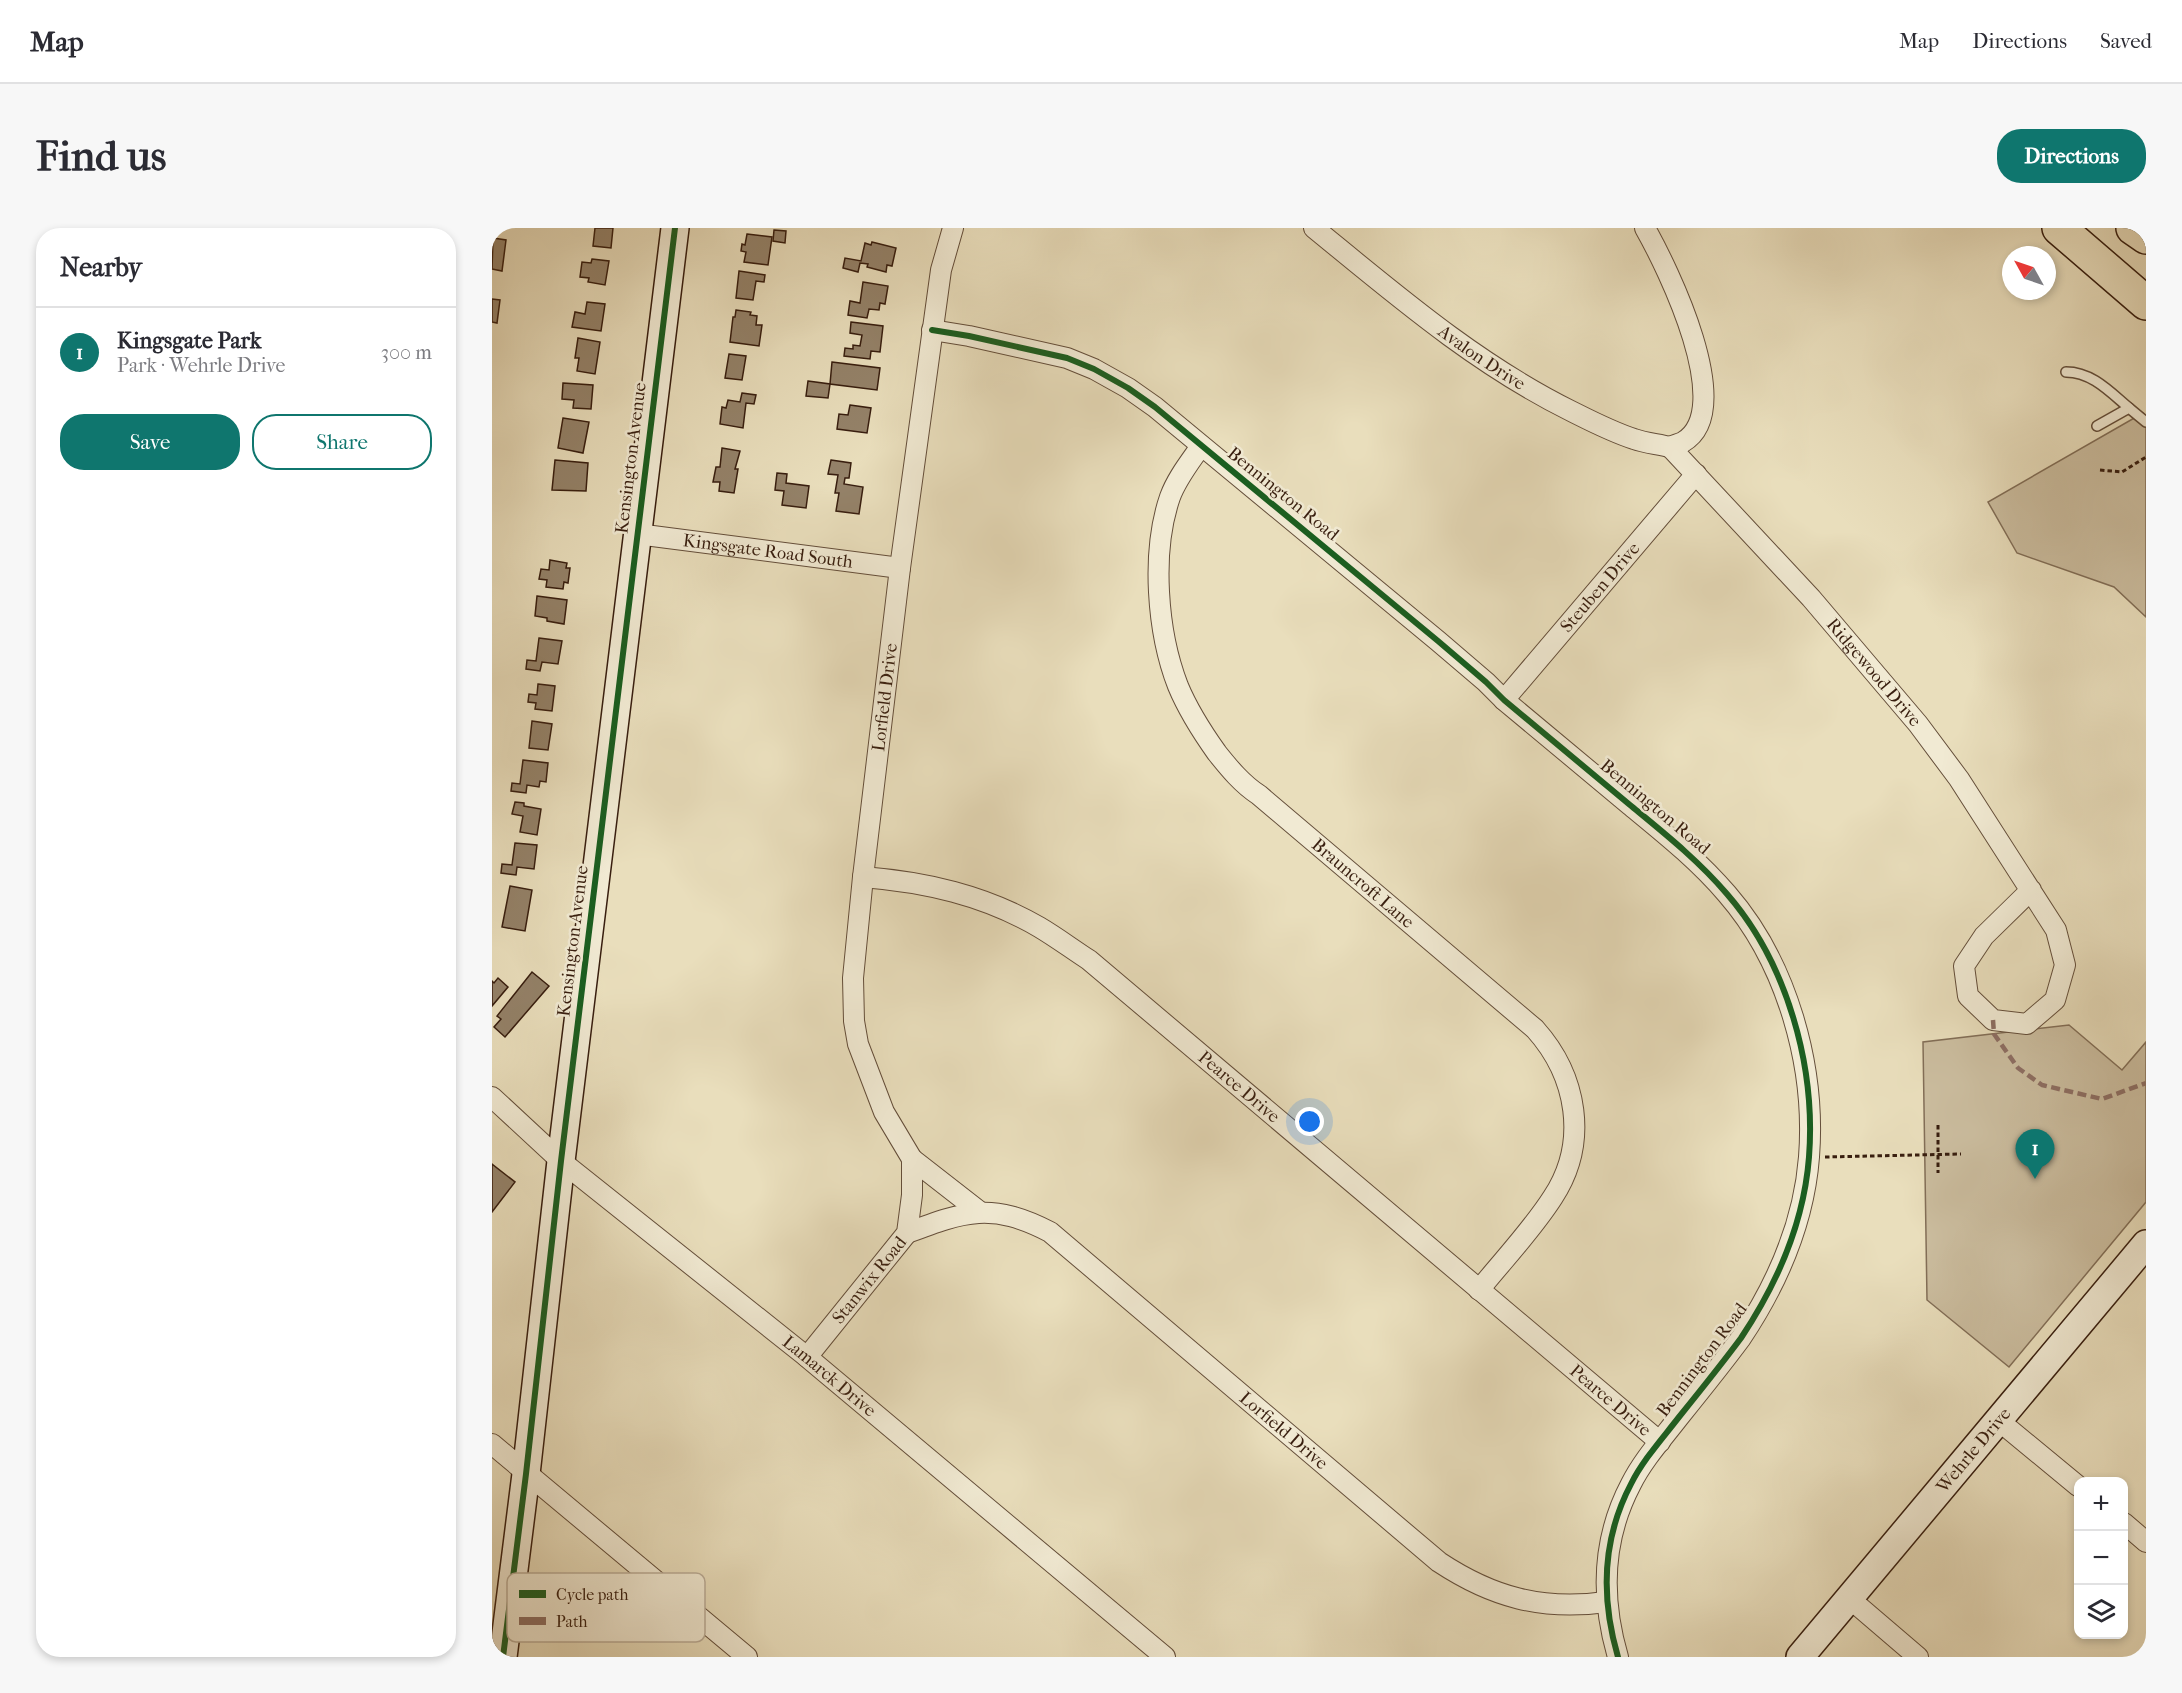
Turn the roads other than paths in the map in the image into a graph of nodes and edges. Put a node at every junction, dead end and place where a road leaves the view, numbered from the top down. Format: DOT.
graph roads {
  1 [pos="675,228"];
  2 [pos="954,228"];
  3 [pos="1314,228"];
  4 [pos="1645,228"];
  5 [pos="2051,228"];
  6 [pos="2059,228"];
  7 [pos="2133,228"];
  8 [pos="2146,237"];
  9 [pos="2088,252"];
  10 [pos="2146,303"];
  11 [pos="932,330"];
  12 [pos="2066,372"];
  13 [pos="2129,408"];
  14 [pos="2146,422"];
  15 [pos="2097,426"];
  16 [pos="1201,447"];
  17 [pos="1670,447"];
  18 [pos="1696,474"];
  19 [pos="637,534"];
  20 [pos="900,568"];
  21 [pos="1504,700"];
  22 [pos="863,877"];
  23 [pos="2031,890"];
  24 [pos="492,1097"];
  25 [pos="912,1159"];
  26 [pos="561,1161"];
  27 [pos="980,1212"];
  28 [pos="907,1233"];
  29 [pos="2146,1244"];
  30 [pos="1479,1290"];
  31 [pos="807,1357"];
  32 [pos="1998,1420"];
  33 [pos="1660,1442"];
  34 [pos="492,1444"];
  35 [pos="526,1474"];
  36 [pos="2074,1482"];
  37 [pos="2128,1526"];
  38 [pos="2146,1542"];
  39 [pos="514,1573"];
  40 [pos="646,1573"];
  41 [pos="1849,1598"];
  42 [pos="1606,1602"];
  43 [pos="705,1622"];
  44 [pos="507,1625"];
  45 [pos="503,1657"];
  46 [pos="747,1657"];
  47 [pos="1165,1657"];
  48 [pos="1618,1657"];
  49 [pos="1800,1657"];
  50 [pos="1918,1657"];
  1 -- 19 [label="street, Kensington Avenue"];
  2 -- 11 [label="street, Lorfield Drive"];
  3 -- 17 [label="street, Avalon Drive"];
  4 -- 17 [label="street"];
  5 -- 9 [label="highway"];
  6 -- 9 [label="highway"];
  7 -- 8 [label="highway"];
  9 -- 10 [label="highway"];
  11 -- 16 [label="street, Bennington Road"];
  11 -- 20 [label="street, Lorfield Drive"];
  12 -- 13 [label="lane"];
  13 -- 14 [label="lane"];
  13 -- 15 [label="lane"];
  16 -- 21 [label="street, Bennington Road"];
  16 -- 30 [label="street, Brauncroft Lane"];
  17 -- 18 [label="street, Ridgewood Drive"];
  18 -- 21 [label="street, Steuben Drive"];
  18 -- 23 [label="street, Ridgewood Drive"];
  19 -- 20 [label="street, Kingsgate Road South"];
  19 -- 26 [label="street, Kensington Avenue"];
  20 -- 22 [label="street, Lorfield Drive"];
  21 -- 33 [label="street, Bennington Road"];
  22 -- 25 [label="street, Lorfield Drive"];
  22 -- 30 [label="street, Pearce Drive"];
  23 -- 23 [label="street, Ridgewood Drive"];
  24 -- 26 [label="street, Lamarck Drive"];
  25 -- 27 [label="street, Lorfield Drive"];
  25 -- 28 [label="street, Stanwix Road"];
  26 -- 31 [label="street, Lamarck Drive"];
  26 -- 35 [label="street, Kensington Avenue"];
  27 -- 28 [label="street, Lorfield Drive"];
  27 -- 42 [label="street, Lorfield Drive"];
  28 -- 31 [label="street, Stanwix Road"];
  29 -- 32 [label="street, Wehrle Drive"];
  30 -- 33 [label="street, Pearce Drive"];
  31 -- 47 [label="street, Lamarck Drive"];
  32 -- 36 [label="street"];
  32 -- 41 [label="street, Wehrle Drive"];
  33 -- 42 [label="street, Bennington Road"];
  34 -- 35 [label="street"];
  35 -- 39 [label="street, Kensington Avenue"];
  35 -- 40 [label="street"];
  37 -- 38 [label="street"];
  41 -- 49 [label="street, Wehrle Drive"];
  41 -- 50 [label="street"];
  42 -- 48 [label="street, Bennington Road"];
  43 -- 46 [label="street"];
  44 -- 45 [label="street, Kensington Avenue"];
}
